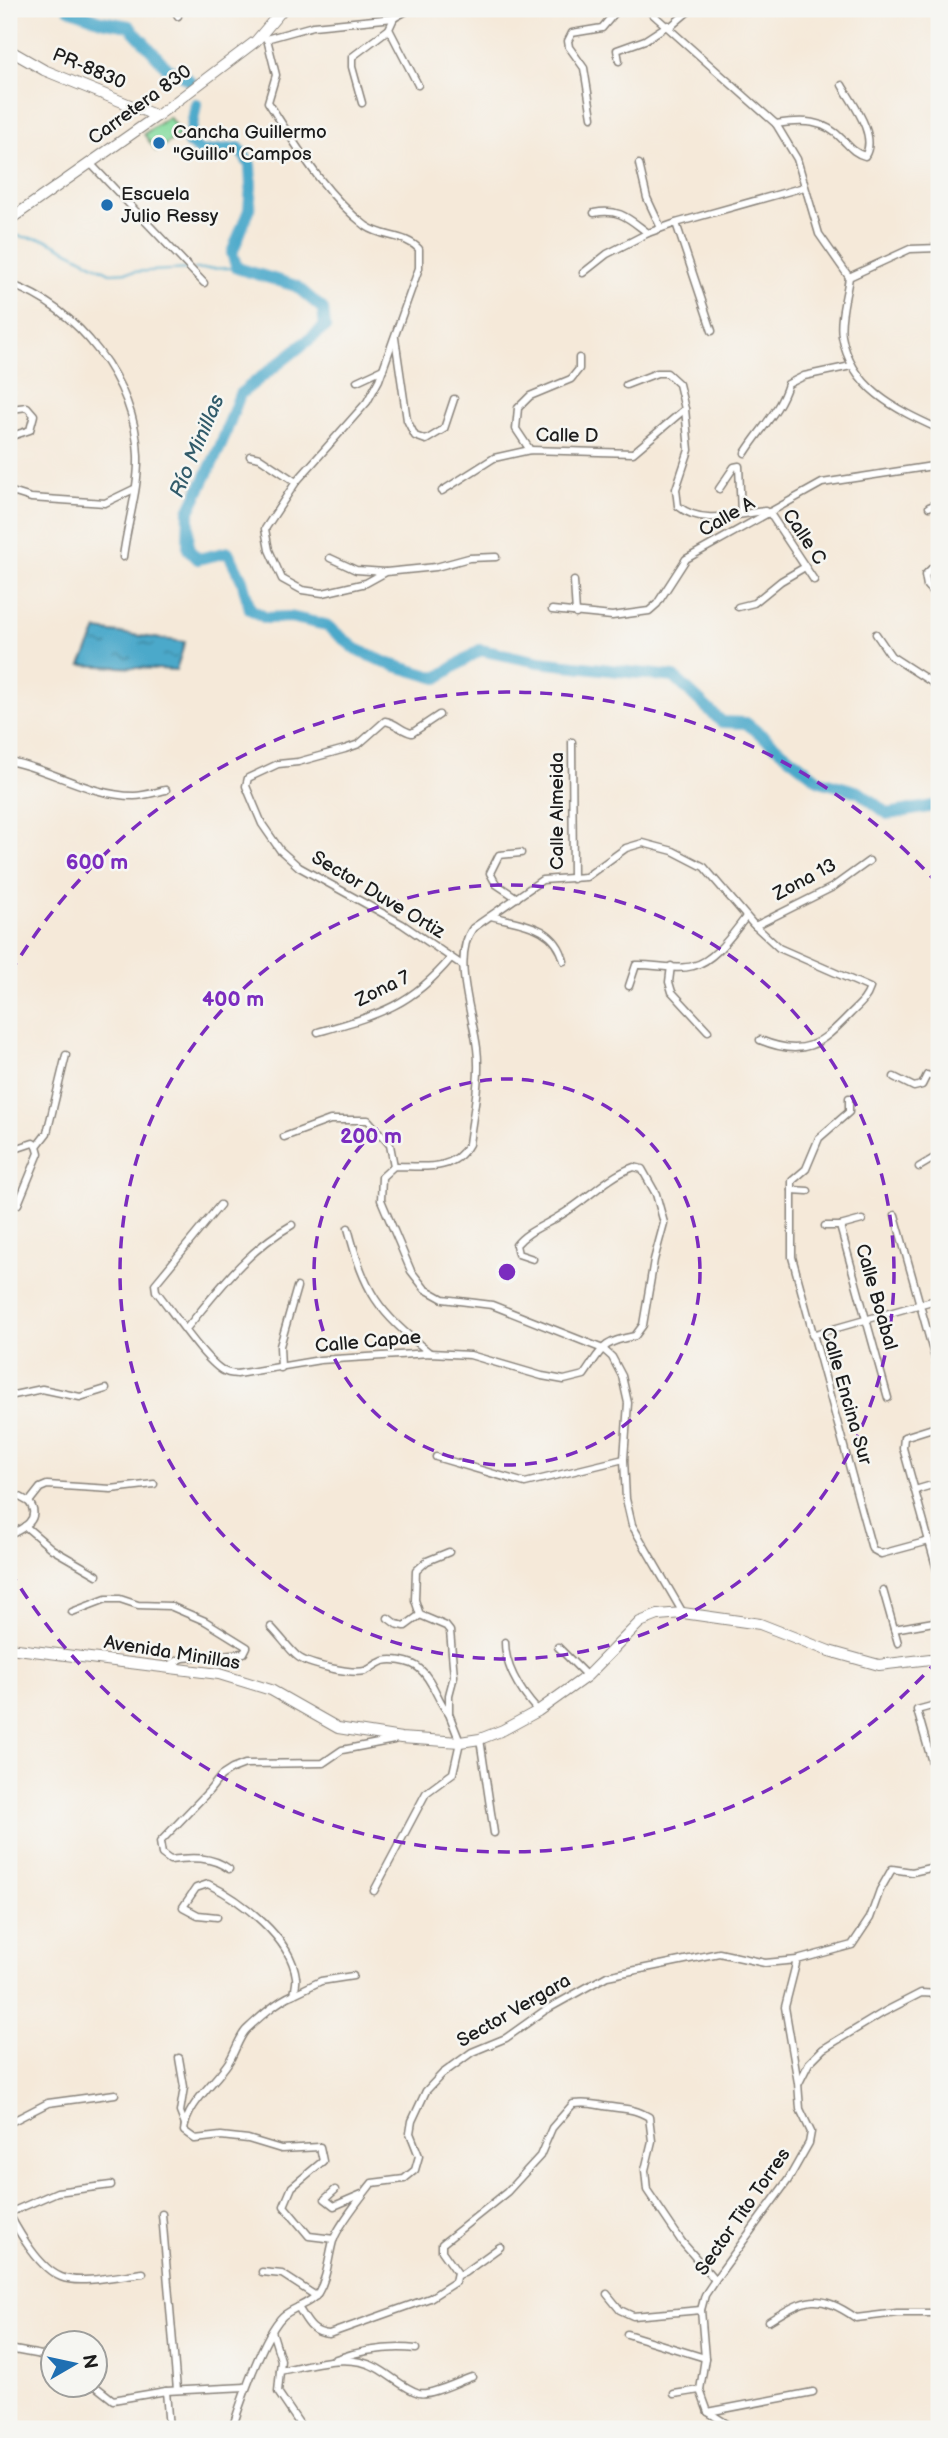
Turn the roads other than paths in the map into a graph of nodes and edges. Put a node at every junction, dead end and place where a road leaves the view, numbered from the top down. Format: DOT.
graph roads {
  1 [pos="283,9"];
  2 [pos="410,9"];
  3 [pos="618,9"];
  4 [pos="647,9"];
  5 [pos="691,9"];
  6 [pos="394,18"];
  7 [pos="668,26"];
  8 [pos="389,29"];
  9 [pos="267,38"];
  10 [pos="256,41"];
  11 [pos="9,50"];
  12 [pos="619,61"];
  13 [pos="418,85"];
  14 [pos="842,85"];
  15 [pos="362,103"];
  16 [pos="157,116"];
  17 [pos="593,117"];
  18 [pos="776,124"];
  19 [pos="90,163"];
  20 [pos="639,164"];
  21 [pos="804,187"];
  22 [pos="594,213"];
  23 [pos="9,220"];
  24 [pos="676,223"];
  25 [pos="661,228"];
  26 [pos="648,233"];
  27 [pos="939,248"];
  28 [pos="583,273"];
  29 [pos="849,276"];
  30 [pos="9,284"];
  31 [pos="204,284"];
  32 [pos="712,331"];
  33 [pos="394,337"];
  34 [pos="579,358"];
  35 [pos="852,366"];
  36 [pos="383,369"];
  37 [pos="358,381"];
  38 [pos="626,385"];
  39 [pos="454,399"];
  40 [pos="10,409"];
  41 [pos="685,409"];
  42 [pos="939,429"];
  43 [pos="9,433"];
  44 [pos="530,450"];
  45 [pos="745,453"];
  46 [pos="250,456"];
  47 [pos="939,465"];
  48 [pos="296,482"];
  49 [pos="719,488"];
  50 [pos="134,489"];
  51 [pos="442,491"];
  52 [pos="12,492"];
  53 [pos="939,503"];
  54 [pos="929,507"];
  55 [pos="769,511"];
  56 [pos="741,514"];
  57 [pos="123,557"];
  58 [pos="496,557"];
  59 [pos="330,558"];
  60 [pos="936,564"];
  61 [pos="805,567"];
  62 [pos="386,572"];
  63 [pos="814,580"];
  64 [pos="574,581"];
  65 [pos="939,599"];
  66 [pos="738,607"];
  67 [pos="552,610"];
  68 [pos="576,614"];
  69 [pos="876,634"];
  70 [pos="939,687"];
  71 [pos="439,715"];
  72 [pos="572,742"];
  73 [pos="9,761"];
  74 [pos="166,790"];
  75 [pos="520,853"];
  76 [pos="869,861"];
  77 [pos="573,879"];
  78 [pos="517,898"];
  79 [pos="491,916"];
  80 [pos="746,917"];
  81 [pos="755,926"];
  82 [pos="451,957"];
  83 [pos="564,961"];
  84 [pos="462,965"];
  85 [pos="671,967"];
  86 [pos="629,986"];
  87 [pos="708,1031"];
  88 [pos="318,1032"];
  89 [pos="760,1040"];
  90 [pos="66,1055"];
  91 [pos="894,1077"];
  92 [pos="939,1079"];
  93 [pos="849,1098"];
  94 [pos="284,1137"];
  95 [pos="37,1146"];
  96 [pos="9,1151"];
  97 [pos="939,1155"];
  98 [pos="394,1166"];
  99 [pos="919,1167"];
  100 [pos="792,1191"];
  101 [pos="808,1191"];
  102 [pos="18,1203"];
  103 [pos="219,1205"];
  104 [pos="895,1216"];
  105 [pos="862,1220"];
  106 [pos="292,1225"];
  107 [pos="825,1226"];
  108 [pos="839,1226"];
  109 [pos="348,1228"];
  110 [pos="533,1259"];
  111 [pos="297,1287"];
  112 [pos="939,1299"];
  113 [pos="919,1304"];
  114 [pos="866,1320"];
  115 [pos="186,1329"];
  116 [pos="812,1335"];
  117 [pos="603,1349"];
  118 [pos="430,1353"];
  119 [pos="281,1368"];
  120 [pos="939,1373"];
  121 [pos="106,1389"];
  122 [pos="9,1396"];
  123 [pos="888,1398"];
  124 [pos="939,1426"];
  125 [pos="436,1457"];
  126 [pos="624,1459"];
  127 [pos="939,1483"];
  128 [pos="154,1484"];
  129 [pos="915,1490"];
  130 [pos="9,1491"];
  131 [pos="29,1502"];
  132 [pos="25,1527"];
  133 [pos="9,1535"];
  134 [pos="929,1541"];
  135 [pos="449,1552"];
  136 [pos="97,1575"];
  137 [pos="939,1577"];
  138 [pos="883,1590"];
  139 [pos="72,1612"];
  140 [pos="682,1613"];
  141 [pos="420,1615"];
  142 [pos="388,1618"];
  143 [pos="939,1621"];
  144 [pos="271,1628"];
  145 [pos="894,1629"];
  146 [pos="505,1642"];
  147 [pos="898,1643"];
  148 [pos="558,1647"];
  149 [pos="9,1648"];
  150 [pos="939,1658"];
  151 [pos="165,1667"];
  152 [pos="587,1675"];
  153 [pos="939,1703"];
  154 [pos="538,1711"];
  155 [pos="449,1714"];
  156 [pos="401,1738"];
  157 [pos="480,1739"];
  158 [pos="460,1742"];
  159 [pos="939,1787"];
  160 [pos="494,1833"];
  161 [pos="939,1866"];
  162 [pos="229,1869"];
  163 [pos="374,1891"];
  164 [pos="217,1917"];
  165 [pos="797,1960"];
  166 [pos="353,1976"];
  167 [pos="294,1994"];
  168 [pos="939,1994"];
  169 [pos="179,2058"];
  170 [pos="798,2083"];
  171 [pos="115,2094"];
  172 [pos="9,2123"];
  173 [pos="185,2125"];
  174 [pos="111,2185"];
  175 [pos="335,2190"];
  176 [pos="364,2193"];
  177 [pos="9,2214"];
  178 [pos="162,2214"];
  179 [pos="334,2239"];
  180 [pos="500,2247"];
  181 [pos="262,2272"];
  182 [pos="143,2273"];
  183 [pos="457,2275"];
  184 [pos="715,2280"];
  185 [pos="607,2294"];
  186 [pos="316,2296"];
  187 [pos="298,2307"];
  188 [pos="701,2311"];
  189 [pos="939,2313"];
  190 [pos="769,2321"];
  191 [pos="272,2331"];
  192 [pos="627,2333"];
  193 [pos="9,2349"];
  194 [pos="416,2349"];
  195 [pos="38,2354"];
  196 [pos="705,2358"];
  197 [pos="329,2361"];
  198 [pos="280,2371"];
  199 [pos="471,2377"];
  200 [pos="246,2388"];
  201 [pos="177,2390"];
  202 [pos="700,2390"];
  203 [pos="166,2391"];
  204 [pos="813,2392"];
  205 [pos="674,2394"];
  206 [pos="108,2396"];
  207 [pos="708,2412"];
  208 [pos="169,2429"];
  209 [pos="232,2429"];
  210 [pos="303,2429"];
  211 [pos="735,2429"];
  1 -- 10 [label="street, Carretera 830"];
  2 -- 6 [label="street"];
  3 -- 17 [label="street"];
  4 -- 7 [label="street"];
  5 -- 7 [label="street"];
  6 -- 8 [label="street"];
  6 -- 9 [label="street"];
  7 -- 12 [label="street"];
  7 -- 18 [label="street"];
  8 -- 13 [label="street"];
  8 -- 15 [label="street"];
  9 -- 10 [label="street"];
  9 -- 33 [label="street"];
  10 -- 16 [label="street, Carretera 830"];
  11 -- 16 [label="street, PR-8830 / PR-8830"];
  14 -- 18 [label="street"];
  16 -- 19 [label="street, Carretera 830"];
  18 -- 21 [label="street"];
  19 -- 23 [label="street, Carretera 830"];
  19 -- 31 [label="street"];
  20 -- 25 [label="street"];
  21 -- 24 [label="street"];
  21 -- 29 [label="street"];
  22 -- 26 [label="street"];
  24 -- 25 [label="street"];
  24 -- 32 [label="street"];
  25 -- 26 [label="street"];
  26 -- 28 [label="street"];
  27 -- 29 [label="street"];
  29 -- 35 [label="street"];
  30 -- 50 [label="street"];
  33 -- 36 [label="street"];
  33 -- 39 [label="street"];
  34 -- 44 [label="street"];
  35 -- 42 [label="street"];
  35 -- 45 [label="street"];
  36 -- 37 [label="street"];
  36 -- 48 [label="street"];
  38 -- 41 [label="street"];
  40 -- 43 [label="street"];
  41 -- 44 [label="street, Calle D"];
  41 -- 56 [label="street"];
  44 -- 51 [label="street, Calle D"];
  46 -- 48 [label="street"];
  47 -- 55 [label="street, Calle A"];
  48 -- 62 [label="street"];
  49 -- 56 [label="street"];
  50 -- 52 [label="street"];
  50 -- 57 [label="street"];
  53 -- 54 [label="street"];
  55 -- 56 [label="street"];
  55 -- 61 [label="street, Calle C"];
  55 -- 68 [label="street, Calle A"];
  58 -- 62 [label="street"];
  59 -- 62 [label="street"];
  60 -- 65 [label="street"];
  61 -- 63 [label="street, Calle C"];
  61 -- 66 [label="street"];
  64 -- 68 [label="street"];
  67 -- 68 [label="street, Calle A"];
  69 -- 70 [label="street"];
  71 -- 82 [label="street, Sector Duve Ortiz"];
  72 -- 77 [label="street, Calle Almeida"];
  73 -- 74 [label="street"];
  75 -- 78 [label="street"];
  76 -- 81 [label="street, Zona 13"];
  77 -- 78 [label="street"];
  77 -- 80 [label="street"];
  78 -- 79 [label="street"];
  79 -- 83 [label="street"];
  79 -- 84 [label="street"];
  80 -- 81 [label="street"];
  80 -- 85 [label="street"];
  81 -- 89 [label="street"];
  82 -- 84 [label="street, Sector Duve Ortiz"];
  82 -- 88 [label="street, Zona 7"];
  84 -- 98 [label="street"];
  85 -- 86 [label="street"];
  85 -- 87 [label="street"];
  90 -- 95 [label="street"];
  91 -- 92 [label="street"];
  93 -- 100 [label="street"];
  94 -- 98 [label="street"];
  95 -- 96 [label="street"];
  95 -- 102 [label="street"];
  97 -- 99 [label="street"];
  98 -- 117 [label="street"];
  100 -- 101 [label="street"];
  100 -- 116 [label="street, Calle Encina Sur"];
  103 -- 115 [label="street, Calle Capae"];
  104 -- 113 [label="street"];
  105 -- 108 [label="street, Calle Boabal"];
  106 -- 115 [label="street"];
  107 -- 108 [label="street"];
  108 -- 114 [label="street, Calle Boabal"];
  109 -- 118 [label="street"];
  110 -- 117 [label="street"];
  111 -- 119 [label="street"];
  112 -- 113 [label="street"];
  113 -- 114 [label="street"];
  113 -- 120 [label="street"];
  114 -- 116 [label="street"];
  114 -- 123 [label="street, Calle Boabal"];
  115 -- 119 [label="street, Calle Capae"];
  116 -- 134 [label="street, Calle Encina Sur"];
  117 -- 118 [label="street, Calle Capae"];
  117 -- 126 [label="street"];
  118 -- 119 [label="street, Calle Capae"];
  121 -- 122 [label="street"];
  124 -- 129 [label="street"];
  125 -- 126 [label="street"];
  126 -- 140 [label="street"];
  127 -- 129 [label="street"];
  128 -- 131 [label="street"];
  129 -- 134 [label="street"];
  130 -- 131 [label="street"];
  131 -- 132 [label="street"];
  132 -- 133 [label="street"];
  132 -- 136 [label="street"];
  134 -- 137 [label="street"];
  135 -- 141 [label="street"];
  138 -- 145 [label="street"];
  139 -- 151 [label="street"];
  140 -- 150 [label="street, Avenida Minillas"];
  140 -- 152 [label="street, Avenida Minillas"];
  141 -- 142 [label="street"];
  141 -- 155 [label="street"];
  143 -- 145 [label="street"];
  144 -- 155 [label="street"];
  145 -- 147 [label="street"];
  146 -- 154 [label="street"];
  148 -- 152 [label="street"];
  149 -- 151 [label="street, Avenida Minillas"];
  151 -- 156 [label="street, Avenida Minillas"];
  152 -- 154 [label="street, Avenida Minillas"];
  153 -- 159 [label="street"];
  154 -- 157 [label="street, Avenida Minillas"];
  155 -- 158 [label="street"];
  156 -- 158 [label="street, Avenida Minillas"];
  156 -- 162 [label="street"];
  157 -- 158 [label="street, Avenida Minillas"];
  157 -- 160 [label="street"];
  158 -- 163 [label="street"];
  161 -- 165 [label="street, Sector Vergara"];
  164 -- 167 [label="street"];
  165 -- 170 [label="street, Sector Tito Torres"];
  165 -- 176 [label="street, Sector Vergara"];
  166 -- 167 [label="street"];
  167 -- 173 [label="street"];
  168 -- 170 [label="street"];
  169 -- 173 [label="street"];
  170 -- 184 [label="street, Sector Tito Torres"];
  171 -- 172 [label="street"];
  173 -- 179 [label="street"];
  174 -- 177 [label="street"];
  175 -- 176 [label="street"];
  176 -- 179 [label="street"];
  177 -- 182 [label="street"];
  178 -- 201 [label="street"];
  179 -- 186 [label="street"];
  180 -- 183 [label="street"];
  181 -- 186 [label="street"];
  183 -- 184 [label="street"];
  183 -- 187 [label="street"];
  184 -- 188 [label="street, Sector Tito Torres"];
  185 -- 188 [label="street"];
  186 -- 187 [label="street"];
  187 -- 191 [label="street"];
  188 -- 196 [label="street, Sector Tito Torres"];
  189 -- 190 [label="street"];
  191 -- 198 [label="street"];
  191 -- 200 [label="street"];
  192 -- 196 [label="street"];
  193 -- 195 [label="street"];
  194 -- 197 [label="street"];
  196 -- 202 [label="street, Sector Tito Torres"];
  197 -- 198 [label="street"];
  197 -- 199 [label="street"];
  198 -- 210 [label="street"];
  200 -- 201 [label="street"];
  200 -- 209 [label="street"];
  201 -- 203 [label="street"];
  202 -- 205 [label="street"];
  202 -- 207 [label="street, Sector Tito Torres"];
  203 -- 206 [label="street"];
  203 -- 208 [label="street"];
  204 -- 207 [label="street"];
  207 -- 211 [label="street"];
}
